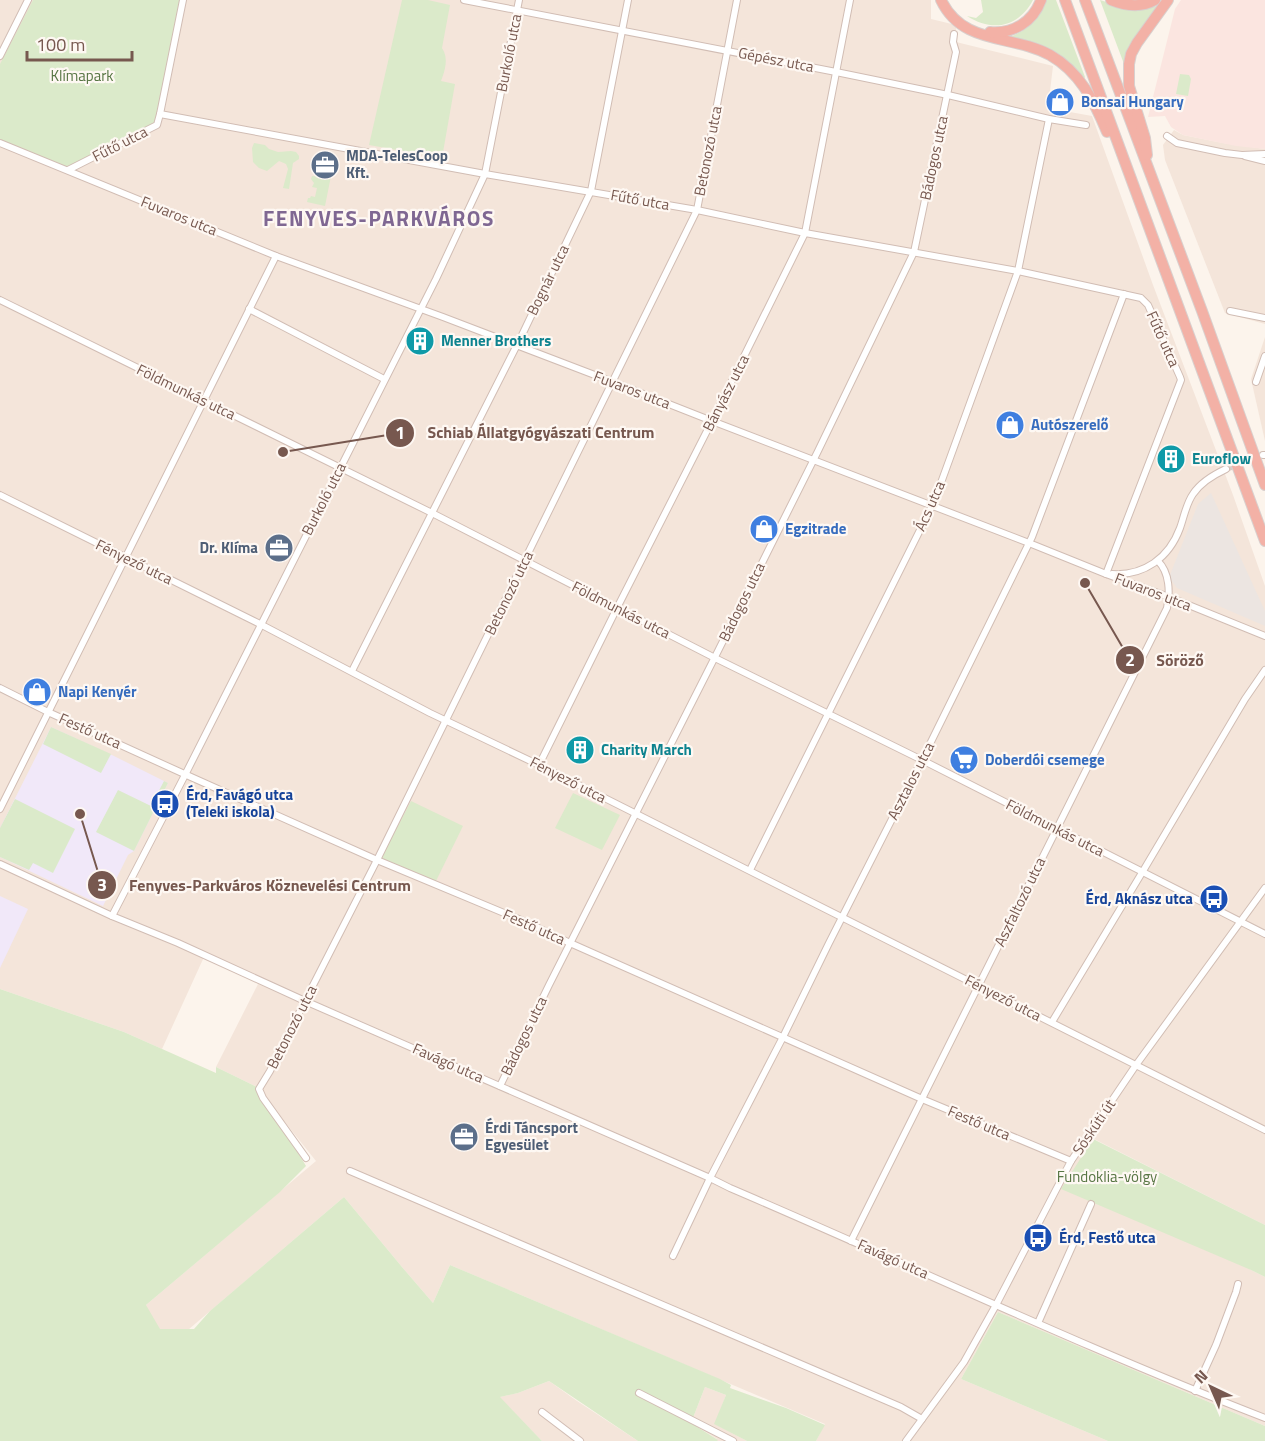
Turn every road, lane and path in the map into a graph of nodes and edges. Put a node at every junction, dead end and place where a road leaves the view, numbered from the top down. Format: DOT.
graph roads {
  1 [pos="28,0"];
  2 [pos="183,0"];
  3 [pos="464,0"];
  4 [pos="519,0"];
  5 [pos="628,0"];
  6 [pos="737,0"];
  7 [pos="850,0"];
  8 [pos="941,0"];
  9 [pos="948,0"];
  10 [pos="1041,0"];
  11 [pos="1065,0"];
  12 [pos="1085,0"];
  13 [pos="1111,0"];
  14 [pos="1155,0"];
  15 [pos="1168,0"];
  16 [pos="517,11"];
  17 [pos="621,30"];
  18 [pos="954,33"];
  19 [pos="727,51"];
  20 [pos="0,56"];
  21 [pos="836,72"];
  22 [pos="948,95"];
  23 [pos="160,114"];
  24 [pos="1049,119"];
  25 [pos="1086,125"];
  26 [pos="1167,136"];
  27 [pos="0,143"];
  28 [pos="1265,154"];
  29 [pos="1242,155"];
  30 [pos="1265,161"];
  31 [pos="68,170"];
  32 [pos="1149,170"];
  33 [pos="485,174"];
  34 [pos="1132,184"];
  35 [pos="591,192"];
  36 [pos="697,210"];
  37 [pos="805,233"];
  38 [pos="914,252"];
  39 [pos="276,256"];
  40 [pos="1018,271"];
  41 [pos="1125,294"];
  42 [pos="0,300"];
  43 [pos="249,309"];
  44 [pos="420,309"];
  45 [pos="1230,311"];
  46 [pos="1265,318"];
  47 [pos="517,345"];
  48 [pos="1265,356"];
  49 [pos="384,379"];
  50 [pos="613,382"];
  51 [pos="1256,382"];
  52 [pos="204,401"];
  53 [pos="712,421"];
  54 [pos="813,460"];
  55 [pos="340,468"];
  56 [pos="1226,469"];
  57 [pos="1265,485"];
  58 [pos="0,495"];
  59 [pos="932,506"];
  60 [pos="432,513"];
  61 [pos="1265,541"];
  62 [pos="1029,543"];
  63 [pos="125,557"];
  64 [pos="525,560"];
  65 [pos="1158,561"];
  66 [pos="1106,574"];
  67 [pos="1169,597"];
  68 [pos="617,608"];
  69 [pos="260,624"];
  70 [pos="1265,636"];
  71 [pos="715,658"];
  72 [pos="1265,670"];
  73 [pos="352,672"];
  74 [pos="0,688"];
  75 [pos="48,712"];
  76 [pos="828,714"];
  77 [pos="447,720"];
  78 [pos="922,760"];
  79 [pos="539,765"];
  80 [pos="185,775"];
  81 [pos="0,809"];
  82 [pos="636,814"];
  83 [pos="1056,829"];
  84 [pos="377,860"];
  85 [pos="0,864"];
  86 [pos="750,870"];
  87 [pos="1143,872"];
  88 [pos="1265,888"];
  89 [pos="112,916"];
  90 [pos="842,916"];
  91 [pos="1241,921"];
  92 [pos="1265,934"];
  93 [pos="570,943"];
  94 [pos="978,986"];
  95 [pos="305,1000"];
  96 [pos="1052,1022"];
  97 [pos="783,1037"];
  98 [pos="1136,1065"];
  99 [pos="500,1086"];
  100 [pos="922,1099"];
  101 [pos="1265,1130"];
  102 [pos="306,1158"];
  103 [pos="1071,1161"];
  104 [pos="350,1171"];
  105 [pos="710,1178"];
  106 [pos="1091,1204"];
  107 [pos="851,1241"];
  108 [pos="673,1256"];
  109 [pos="1238,1284"];
  110 [pos="996,1305"];
  111 [pos="1038,1323"];
  112 [pos="1196,1391"];
  113 [pos="639,1393"];
  114 [pos="542,1412"];
  115 [pos="1265,1418"];
  116 [pos="922,1419"];
  117 [pos="580,1441"];
  118 [pos="733,1441"];
  119 [pos="906,1441"];
  1 -- 20 [label="street"];
  2 -- 23 [label="street"];
  3 -- 16 [label="street, Gépész utca"];
  4 -- 16 [label="street, Burkoló utca"];
  5 -- 17 [label="street, Bognár utca"];
  6 -- 19 [label="street, Betonozó utca"];
  7 -- 21 [label="street, Bányász utca"];
  8 -- 34 [label="highway"];
  9 -- 10 [label="highway"];
  11 -- 34 [label="highway"];
  12 -- 32 [label="highway"];
  13 -- 14 [label="highway"];
  15 -- 32 [label="highway"];
  16 -- 17 [label="street, Gépész utca"];
  16 -- 33 [label="street, Burkoló utca"];
  17 -- 19 [label="street, Gépész utca"];
  17 -- 35 [label="street, Bognár utca"];
  18 -- 22 [label="street, Bádogos utca"];
  19 -- 21 [label="street, Gépész utca"];
  19 -- 36 [label="street, Betonozó utca"];
  21 -- 22 [label="street, Gépész utca"];
  21 -- 37 [label="street, Bányász utca"];
  22 -- 24 [label="street, Gépész utca"];
  22 -- 38 [label="street, Bádogos utca"];
  23 -- 31 [label="street, Fűtő utca"];
  23 -- 33 [label="street, Fűtő utca"];
  24 -- 25 [label="street, Gépész utca"];
  24 -- 40 [label="street, Ács utca"];
  26 -- 29 [label="street"];
  27 -- 31 [label="street, Fuvaros utca"];
  28 -- 29 [label="street"];
  29 -- 30 [label="street"];
  31 -- 39 [label="street, Fuvaros utca"];
  32 -- 57 [label="highway"];
  33 -- 35 [label="street, Fűtő utca"];
  33 -- 44 [label="street, Burkoló utca"];
  34 -- 61 [label="highway"];
  35 -- 36 [label="street, Fűtő utca"];
  35 -- 47 [label="street, Bognár utca"];
  36 -- 37 [label="street, Fűtő utca"];
  36 -- 50 [label="street, Betonozó utca"];
  37 -- 38 [label="street, Fűtő utca"];
  37 -- 53 [label="street, Bányász utca"];
  38 -- 40 [label="street, Fűtő utca"];
  38 -- 54 [label="street, Bádogos utca"];
  39 -- 43 [label="street"];
  39 -- 44 [label="street, Fuvaros utca"];
  40 -- 41 [label="street, Fűtő utca"];
  40 -- 59 [label="street, Ács utca"];
  41 -- 62 [label="street, Asztalos utca"];
  41 -- 66 [label="street, Fűtő utca"];
  42 -- 52 [label="street, Földmunkás utca"];
  43 -- 49 [label="street"];
  43 -- 52 [label="street"];
  44 -- 47 [label="street, Fuvaros utca"];
  44 -- 49 [label="street, Burkoló utca"];
  45 -- 46 [label="street"];
  47 -- 50 [label="street, Fuvaros utca"];
  47 -- 60 [label="street, Bognár utca"];
  48 -- 51 [label="street"];
  49 -- 55 [label="street, Burkoló utca"];
  50 -- 53 [label="street, Fuvaros utca"];
  50 -- 64 [label="street, Betonozó utca"];
  52 -- 55 [label="street, Földmunkás utca"];
  52 -- 63 [label="street"];
  53 -- 54 [label="street, Fuvaros utca"];
  53 -- 68 [label="street, Bányász utca"];
  54 -- 59 [label="street, Fuvaros utca"];
  54 -- 71 [label="street, Bádogos utca"];
  55 -- 60 [label="street, Földmunkás utca"];
  55 -- 69 [label="street, Burkoló utca"];
  56 -- 65 [label="street"];
  58 -- 63 [label="street, Fényező utca"];
  59 -- 62 [label="street, Fuvaros utca"];
  59 -- 76 [label="street, Ács utca"];
  60 -- 64 [label="street, Földmunkás utca"];
  60 -- 73 [label="street, Bognár utca"];
  62 -- 66 [label="street, Fuvaros utca"];
  62 -- 78 [label="street, Asztalos utca"];
  63 -- 69 [label="street, Fényező utca"];
  63 -- 75 [label="street"];
  64 -- 68 [label="street, Földmunkás utca"];
  64 -- 77 [label="street, Betonozó utca"];
  65 -- 66 [label="street"];
  65 -- 67 [label="street, Aszfaltozó utca"];
  66 -- 67 [label="street, Fuvaros utca"];
  67 -- 70 [label="street, Fuvaros utca"];
  67 -- 83 [label="street, Aszfaltozó utca"];
  68 -- 71 [label="street, Földmunkás utca"];
  68 -- 79 [label="street, Bányász utca"];
  69 -- 73 [label="street, Fényező utca"];
  69 -- 80 [label="street, Burkoló utca"];
  71 -- 76 [label="street, Földmunkás utca"];
  71 -- 82 [label="street, Bádogos utca"];
  72 -- 87 [label="street"];
  73 -- 77 [label="street, Fényező utca"];
  74 -- 75 [label="street, Festő utca"];
  75 -- 80 [label="street, Festő utca"];
  75 -- 81 [label="street"];
  76 -- 78 [label="street, Földmunkás utca"];
  76 -- 86 [label="street, Ács utca"];
  77 -- 79 [label="street, Fényező utca"];
  77 -- 84 [label="street, Betonozó utca"];
  78 -- 83 [label="street, Földmunkás utca"];
  78 -- 90 [label="street, Asztalos utca"];
  79 -- 82 [label="street, Fényező utca"];
  80 -- 84 [label="street, Festő utca"];
  80 -- 89 [label="street, Burkoló utca"];
  82 -- 86 [label="street, Fényező utca"];
  82 -- 93 [label="street, Bádogos utca"];
  83 -- 87 [label="street, Földmunkás utca"];
  83 -- 94 [label="street, Aszfaltozó utca"];
  84 -- 93 [label="street, Festő utca"];
  84 -- 95 [label="street, Betonozó utca"];
  85 -- 89 [label="street, Favágó utca"];
  86 -- 90 [label="street, Fényező utca"];
  87 -- 91 [label="street, Földmunkás utca"];
  87 -- 96 [label="street"];
  88 -- 91 [label="street, Sóskúti út"];
  89 -- 95 [label="street, Favágó utca"];
  90 -- 94 [label="street, Fényező utca"];
  90 -- 97 [label="street, Asztalos utca"];
  91 -- 92 [label="street, Földmunkás utca"];
  91 -- 98 [label="street, Sóskúti út"];
  93 -- 97 [label="street, Festő utca"];
  93 -- 99 [label="street, Bádogos utca"];
  94 -- 96 [label="street, Fényező utca"];
  94 -- 100 [label="street, Aszfaltozó utca"];
  95 -- 99 [label="street, Favágó utca"];
  95 -- 102 [label="street, Betonozó utca"];
  96 -- 98 [label="street, Fényező utca"];
  97 -- 100 [label="street, Festő utca"];
  97 -- 105 [label="street, Asztalos utca"];
  98 -- 101 [label="street, Fényező utca"];
  98 -- 103 [label="street, Sóskúti út"];
  99 -- 105 [label="street, Favágó utca"];
  100 -- 103 [label="street, Festő utca"];
  100 -- 107 [label="street, Aszfaltozó utca"];
  103 -- 110 [label="street, Sóskúti út"];
  104 -- 116 [label="street"];
  105 -- 107 [label="street, Favágó utca"];
  105 -- 108 [label="street, Asztalos utca"];
  106 -- 111 [label="street"];
  107 -- 110 [label="street, Favágó utca"];
  109 -- 112 [label="street"];
  110 -- 111 [label="street, Favágó utca"];
  110 -- 116 [label="street, Sóskúti út"];
  111 -- 112 [label="street, Favágó utca"];
  112 -- 115 [label="street, Favágó utca"];
  113 -- 118 [label="street"];
  114 -- 117 [label="street"];
  116 -- 119 [label="street, Sóskúti út"];
}
